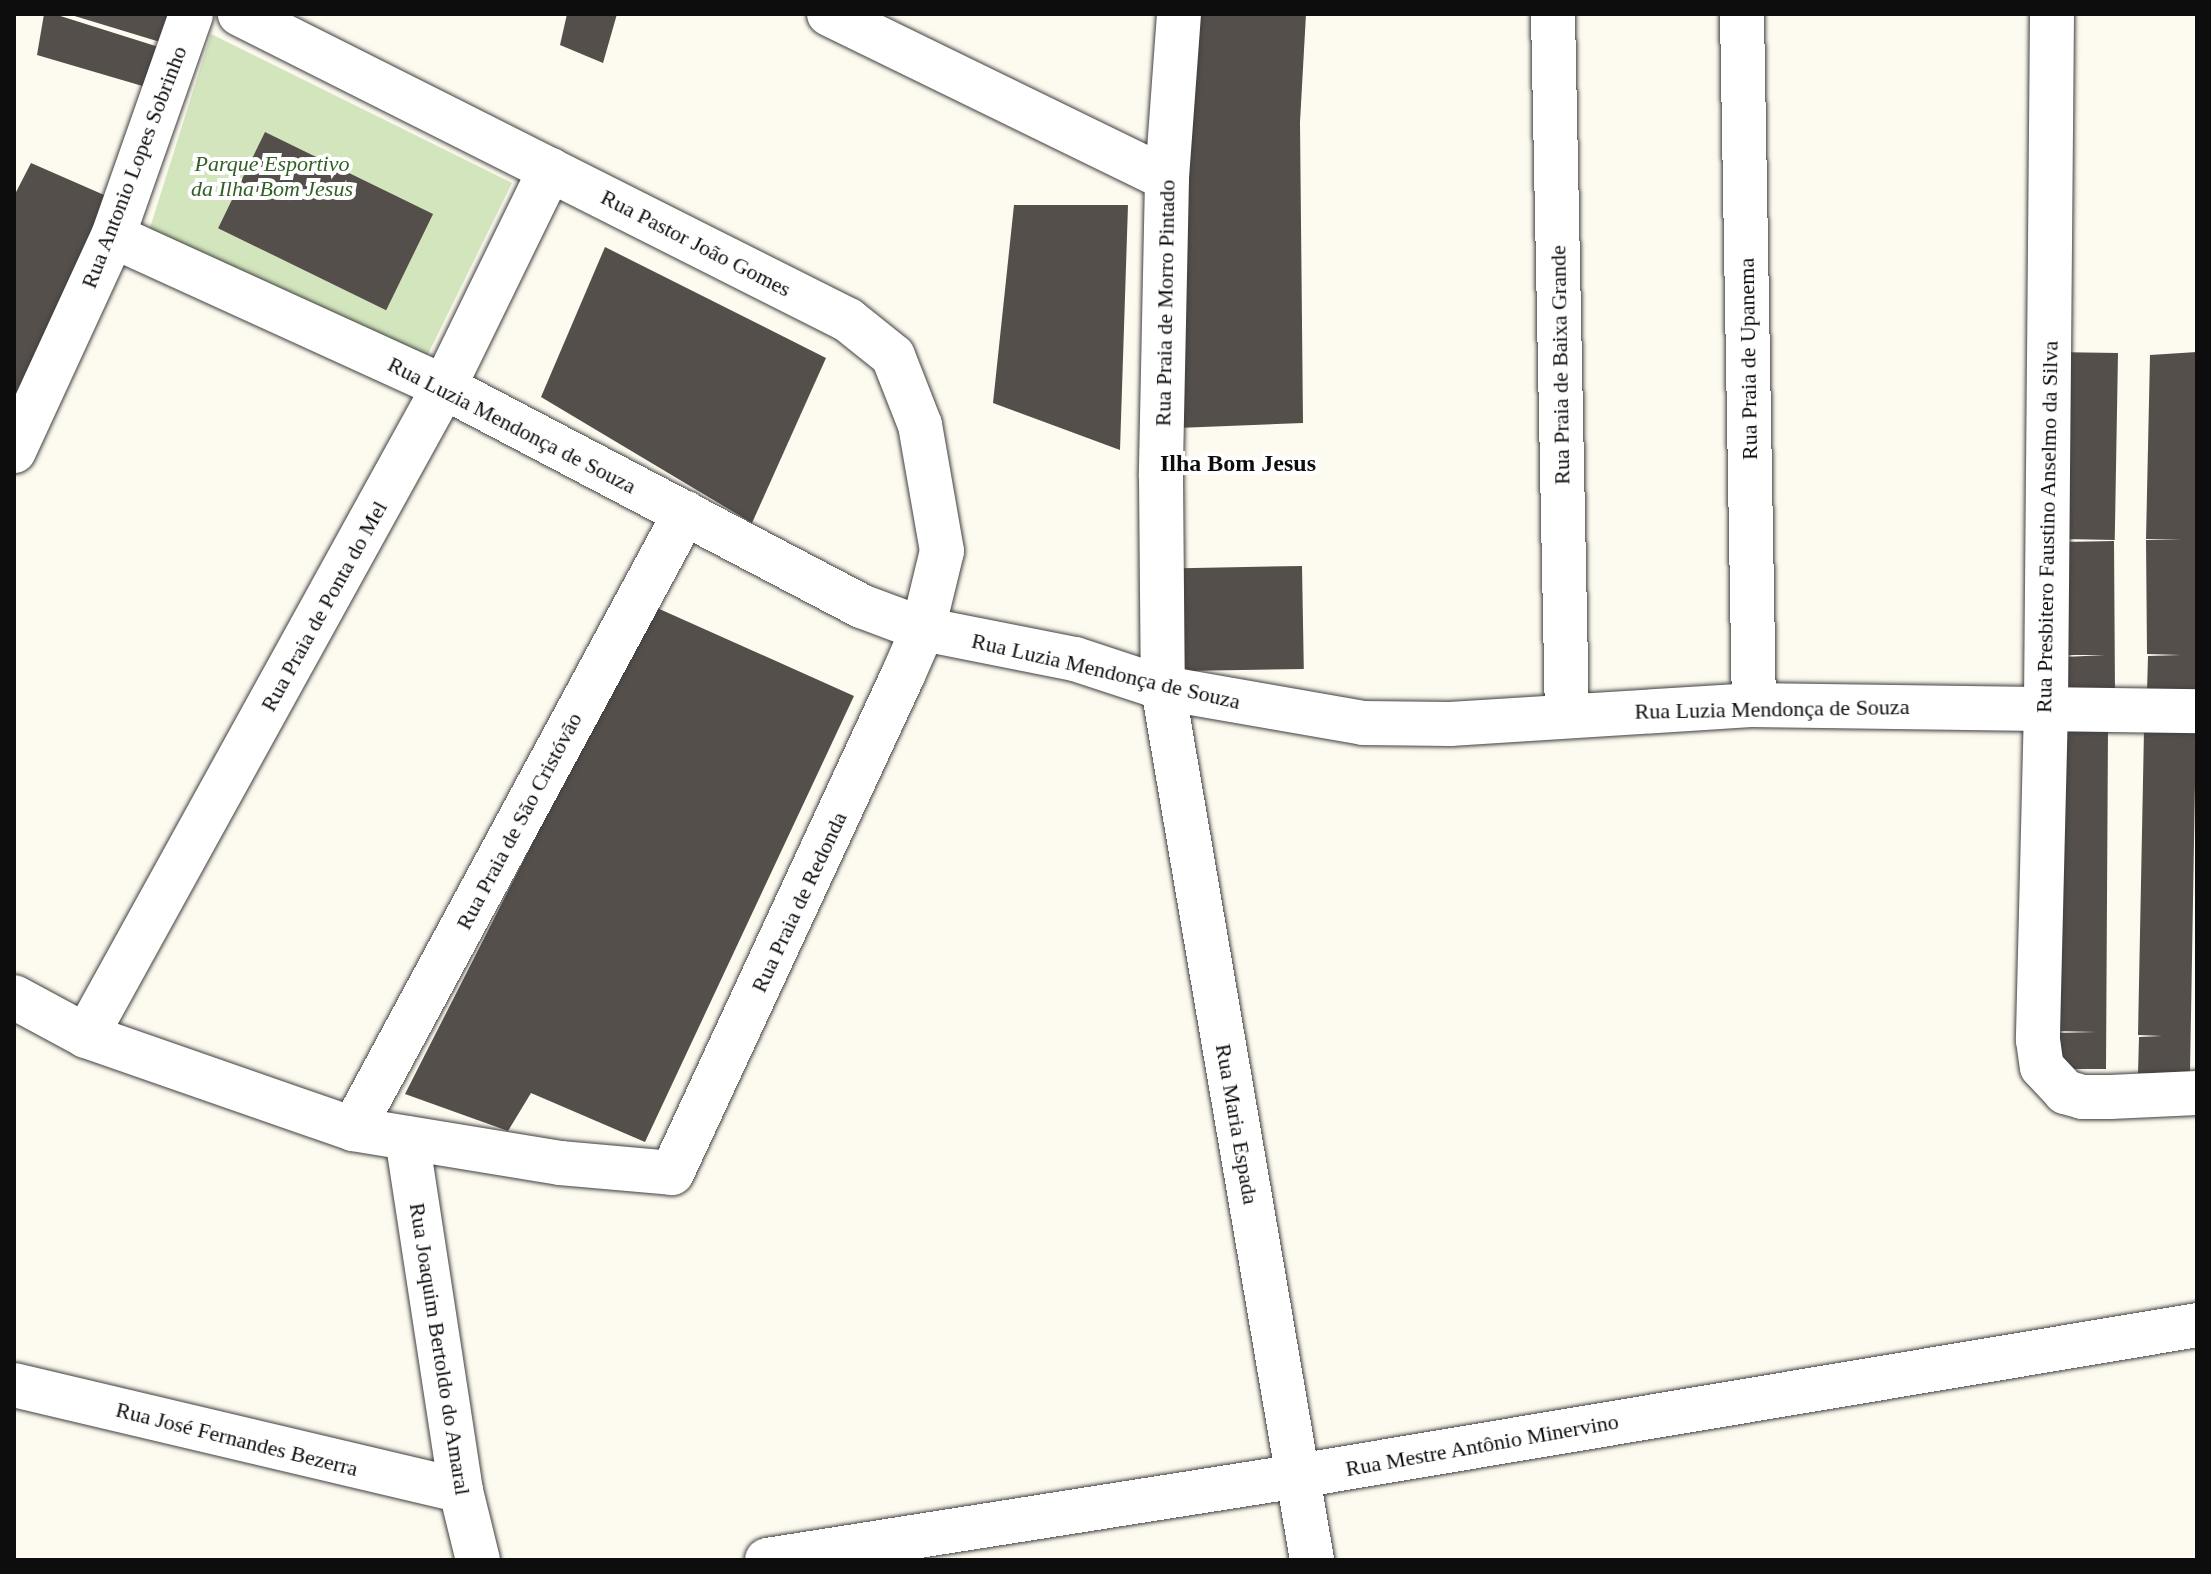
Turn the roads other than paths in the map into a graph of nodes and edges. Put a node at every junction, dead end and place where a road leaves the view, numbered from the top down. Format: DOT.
graph roads {
  1 [pos="191,14"];
  2 [pos="240,14"];
  3 [pos="829,14"];
  4 [pos="1179,14"];
  5 [pos="1553,14"];
  6 [pos="1742,14"];
  7 [pos="2052,14"];
  8 [pos="550,170"];
  9 [pos="1167,179"];
  10 [pos="113,236"];
  11 [pos="444,387"];
  12 [pos="14,451"];
  13 [pos="685,513"];
  14 [pos="923,629"];
  15 [pos="1163,688"];
  16 [pos="1754,705"];
  17 [pos="2046,707"];
  18 [pos="2197,711"];
  19 [pos="1567,716"];
  20 [pos="14,997"];
  21 [pos="86,1036"];
  22 [pos="2197,1093"];
  23 [pos="353,1129"];
  24 [pos="407,1138"];
  25 [pos="2197,1325"];
  26 [pos="14,1385"];
  27 [pos="1298,1476"];
  28 [pos="461,1491"];
  29 [pos="478,1560"];
  30 [pos="767,1560"];
  31 [pos="1312,1560"];
  1 -- 10 [label="street, Rua Antonio Lopes Sobrinho"];
  2 -- 8 [label="street, Rua Pastor João Gomes"];
  3 -- 9 [label="street"];
  4 -- 9 [label="street, Rua Praia de Morro Pintado"];
  5 -- 19 [label="street, Rua Praia de Baixa Grande"];
  6 -- 16 [label="street, Rua Praia de Upanema"];
  7 -- 17 [label="street, Rua Presbitero Faustino Anselmo da Silva"];
  8 -- 11 [label="street, Rua Praia de Ponta do Mel"];
  8 -- 14 [label="street, Rua Pastor João Gomes"];
  9 -- 15 [label="street, Rua Praia de Morro Pintado"];
  10 -- 11 [label="street, Rua Luzia Mendonça de Souza"];
  10 -- 12 [label="street, Rua Antonio Lopes Sobrinho"];
  11 -- 13 [label="street, Rua Luzia Mendonça de Souza"];
  11 -- 21 [label="street, Rua Praia de Ponta do Mel"];
  13 -- 14 [label="street, Rua Luzia Mendonça de Souza"];
  13 -- 23 [label="street, Rua Praia de São Cristóvão"];
  14 -- 15 [label="street, Rua Luzia Mendonça de Souza"];
  14 -- 24 [label="street, Rua Praia de Redonda"];
  15 -- 19 [label="street, Rua Luzia Mendonça de Souza"];
  15 -- 27 [label="street, Rua Maria Espada"];
  16 -- 17 [label="street, Rua Luzia Mendonça de Souza"];
  16 -- 19 [label="street, Rua Luzia Mendonça de Souza"];
  17 -- 18 [label="street, Rua Luzia Mendonça de Souza"];
  17 -- 22 [label="street, Rua Presbitero Faustino Anselmo da Silva"];
  20 -- 21 [label="street"];
  21 -- 23 [label="street"];
  23 -- 24 [label="street"];
  24 -- 28 [label="street, Rua Joaquim Bertoldo do Amaral"];
  25 -- 27 [label="street, Rua Mestre Antônio Minervino"];
  26 -- 28 [label="street, Rua José Fernandes Bezerra"];
  27 -- 30 [label="street, Rua Mestre Antônio Minervino"];
  27 -- 31 [label="street, Rua Maria Espada"];
  28 -- 29 [label="street, Rua Joaquim Bertoldo do Amaral"];
}
